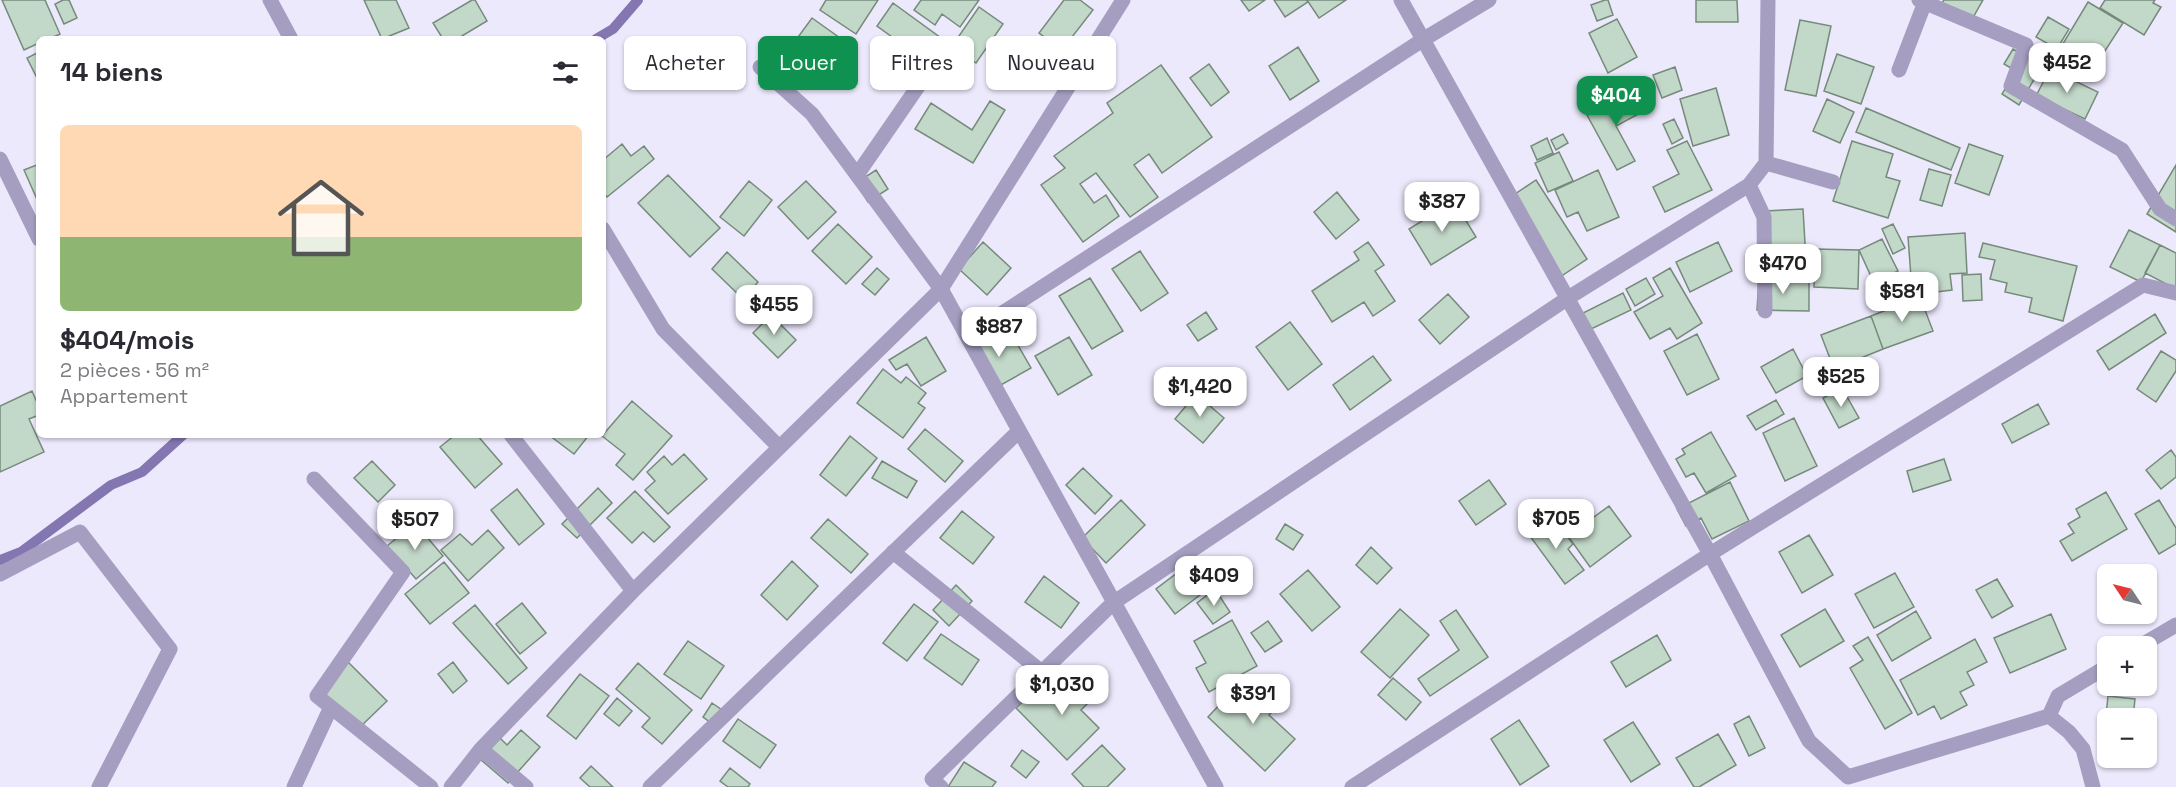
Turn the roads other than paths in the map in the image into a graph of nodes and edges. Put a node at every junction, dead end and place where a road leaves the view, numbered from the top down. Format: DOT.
graph roads {
  1 [pos="270,0"];
  2 [pos="1123,0"];
  3 [pos="1401,0"];
  4 [pos="1489,0"];
  5 [pos="1768,0"];
  6 [pos="1922,1"];
  7 [pos="1942,4"];
  8 [pos="289,36"];
  9 [pos="1424,39"];
  10 [pos="1899,70"];
  11 [pos="786,90"];
  12 [pos="916,90"];
  13 [pos="0,159"];
  14 [pos="1766,163"];
  15 [pos="857,175"];
  16 [pos="1833,182"];
  17 [pos="1749,185"];
  18 [pos="2176,219"];
  19 [pos="36,233"];
  20 [pos="606,234"];
  21 [pos="941,289"];
  22 [pos="2176,293"];
  23 [pos="1569,298"];
  24 [pos="1765,311"];
  25 [pos="967,336"];
  26 [pos="1019,431"];
  27 [pos="513,438"];
  28 [pos="779,447"];
  29 [pos="314,479"];
  30 [pos="893,552"];
  31 [pos="1710,554"];
  32 [pos="0,574"];
  33 [pos="633,591"];
  34 [pos="1113,603"];
  35 [pos="2176,625"];
  36 [pos="2157,636"];
  37 [pos="1042,672"];
  38 [pos="2097,673"];
  39 [pos="331,707"];
  40 [pos="2049,716"];
  41 [pos="481,749"];
  42 [pos="1844,782"];
  43 [pos="99,787"];
  44 [pos="294,787"];
  45 [pos="431,787"];
  46 [pos="451,787"];
  47 [pos="526,787"];
  48 [pos="650,787"];
  49 [pos="941,787"];
  50 [pos="1216,787"];
  51 [pos="1352,787"];
  52 [pos="2093,787"];
  1 -- 8 [label="street"];
  2 -- 21 [label="street"];
  3 -- 9 [label="street"];
  4 -- 9 [label="street"];
  5 -- 14 [label="street"];
  6 -- 7 [label="street"];
  6 -- 10 [label="street"];
  7 -- 18 [label="street"];
  9 -- 23 [label="street"];
  9 -- 25 [label="street"];
  11 -- 15 [label="street"];
  12 -- 15 [label="street"];
  13 -- 19 [label="street"];
  14 -- 16 [label="street"];
  14 -- 17 [label="street"];
  15 -- 21 [label="street"];
  17 -- 23 [label="street"];
  17 -- 24 [label="street"];
  20 -- 28 [label="street"];
  21 -- 25 [label="street"];
  21 -- 28 [label="street"];
  22 -- 31 [label="street"];
  23 -- 31 [label="street"];
  23 -- 34 [label="street"];
  25 -- 26 [label="street"];
  26 -- 30 [label="street"];
  26 -- 34 [label="street"];
  27 -- 33 [label="street"];
  28 -- 33 [label="street"];
  29 -- 39 [label="street"];
  30 -- 37 [label="street"];
  30 -- 48 [label="street"];
  31 -- 42 [label="street"];
  31 -- 51 [label="street"];
  32 -- 43 [label="street"];
  33 -- 41 [label="street"];
  34 -- 37 [label="street"];
  34 -- 50 [label="street"];
  35 -- 36 [label="street"];
  37 -- 49 [label="street"];
  38 -- 40 [label="street"];
  39 -- 44 [label="street"];
  39 -- 45 [label="street"];
  40 -- 42 [label="street"];
  40 -- 52 [label="street"];
  41 -- 46 [label="street"];
  41 -- 47 [label="street"];
}
